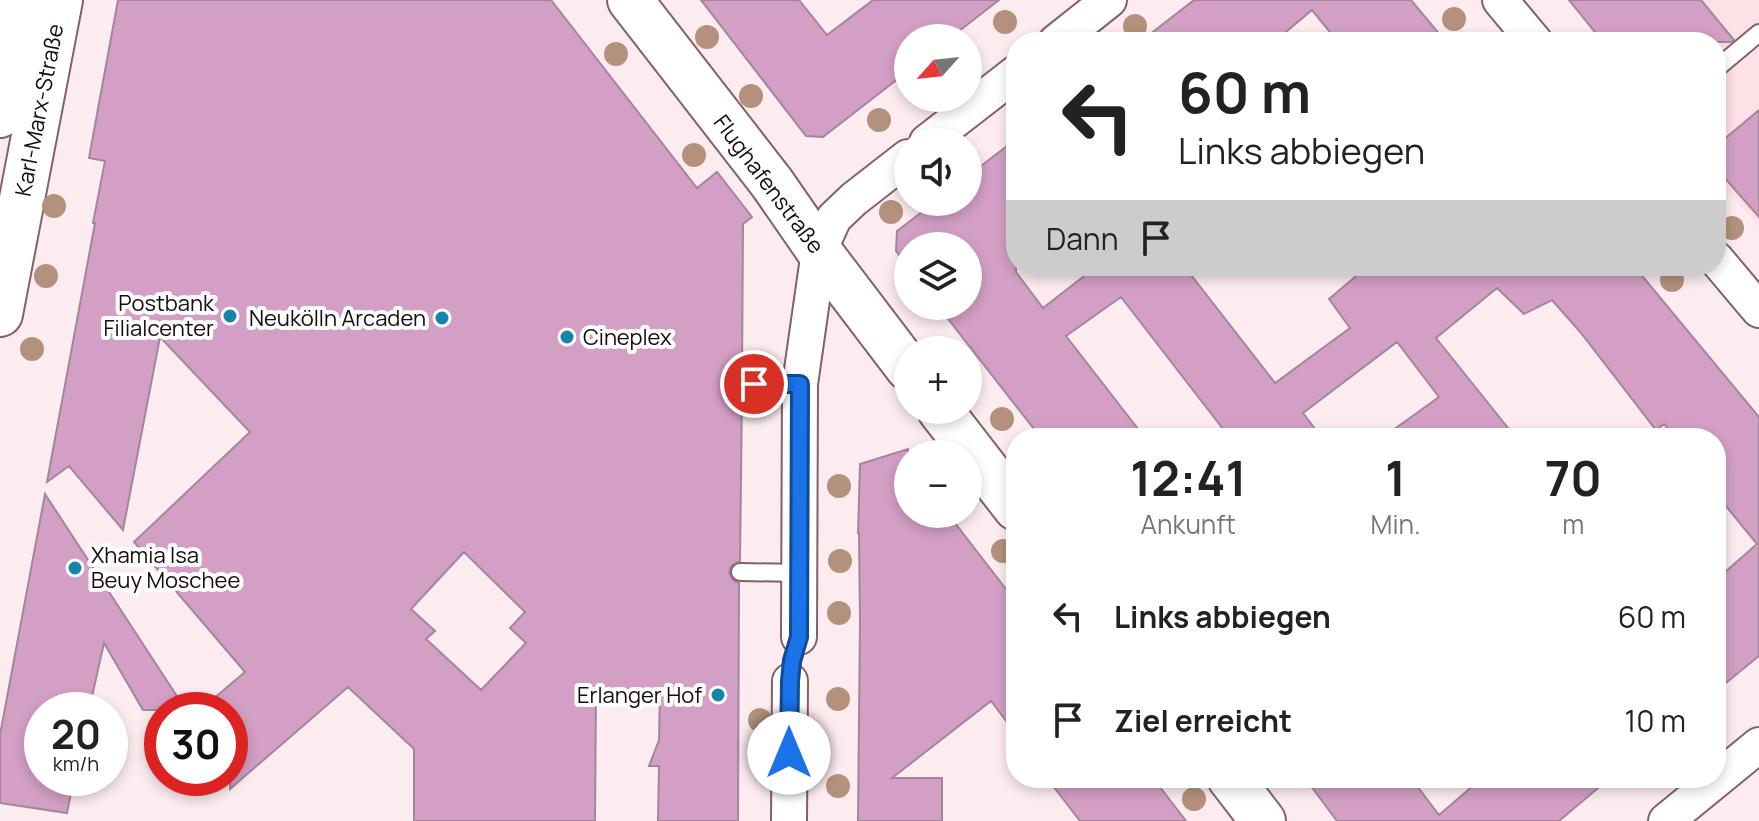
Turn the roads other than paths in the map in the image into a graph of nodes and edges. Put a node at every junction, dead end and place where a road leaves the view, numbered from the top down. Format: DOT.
graph roads {
  1 [pos="21,0"];
  2 [pos="60,0"];
  3 [pos="630,0"];
  4 [pos="1109,0"];
  5 [pos="1500,0"];
  6 [pos="1069,32"];
  7 [pos="1527,32"];
  8 [pos="1759,33"];
  9 [pos="1726,61"];
  10 [pos="1006,81"];
  11 [pos="0,115"];
  12 [pos="945,128"];
  13 [pos="894,168"];
  14 [pos="819,251"];
  15 [pos="1726,271"];
  16 [pos="1759,310"];
  17 [pos="0,314"];
  18 [pos="894,350"];
  19 [pos="742,384"];
  20 [pos="800,384"];
  21 [pos="951,424"];
  22 [pos="1006,495"];
  23 [pos="740,572"];
  24 [pos="799,573"];
  25 [pos="799,637"];
  26 [pos="790,681"];
  27 [pos="1759,745"];
  28 [pos="1726,772"];
  29 [pos="1238,788"];
  30 [pos="1706,788"];
  31 [pos="789,821"];
  32 [pos="1263,821"];
  33 [pos="1666,821"];
  1 -- 11 [label="street, Karl-Marx-Straße"];
  2 -- 17 [label="street, Karl-Marx-Straße"];
  3 -- 14 [label="street, Flughafenstraße"];
  4 -- 6 [label="street"];
  5 -- 7 [label="street"];
  8 -- 9 [label="lane"];
  10 -- 12 [label="street"];
  13 -- 14 [label="street"];
  14 -- 18 [label="street, Flughafenstraße"];
  14 -- 20 [label="street"];
  15 -- 16 [label="street"];
  19 -- 20 [label="lane"];
  20 -- 24 [label="street"];
  21 -- 22 [label="street"];
  23 -- 24 [label="lane"];
  24 -- 25 [label="street"];
  25 -- 26 [label="lane"];
  26 -- 31 [label="street"];
  27 -- 28 [label="street"];
  29 -- 32 [label="street"];
  30 -- 33 [label="street"];
}
